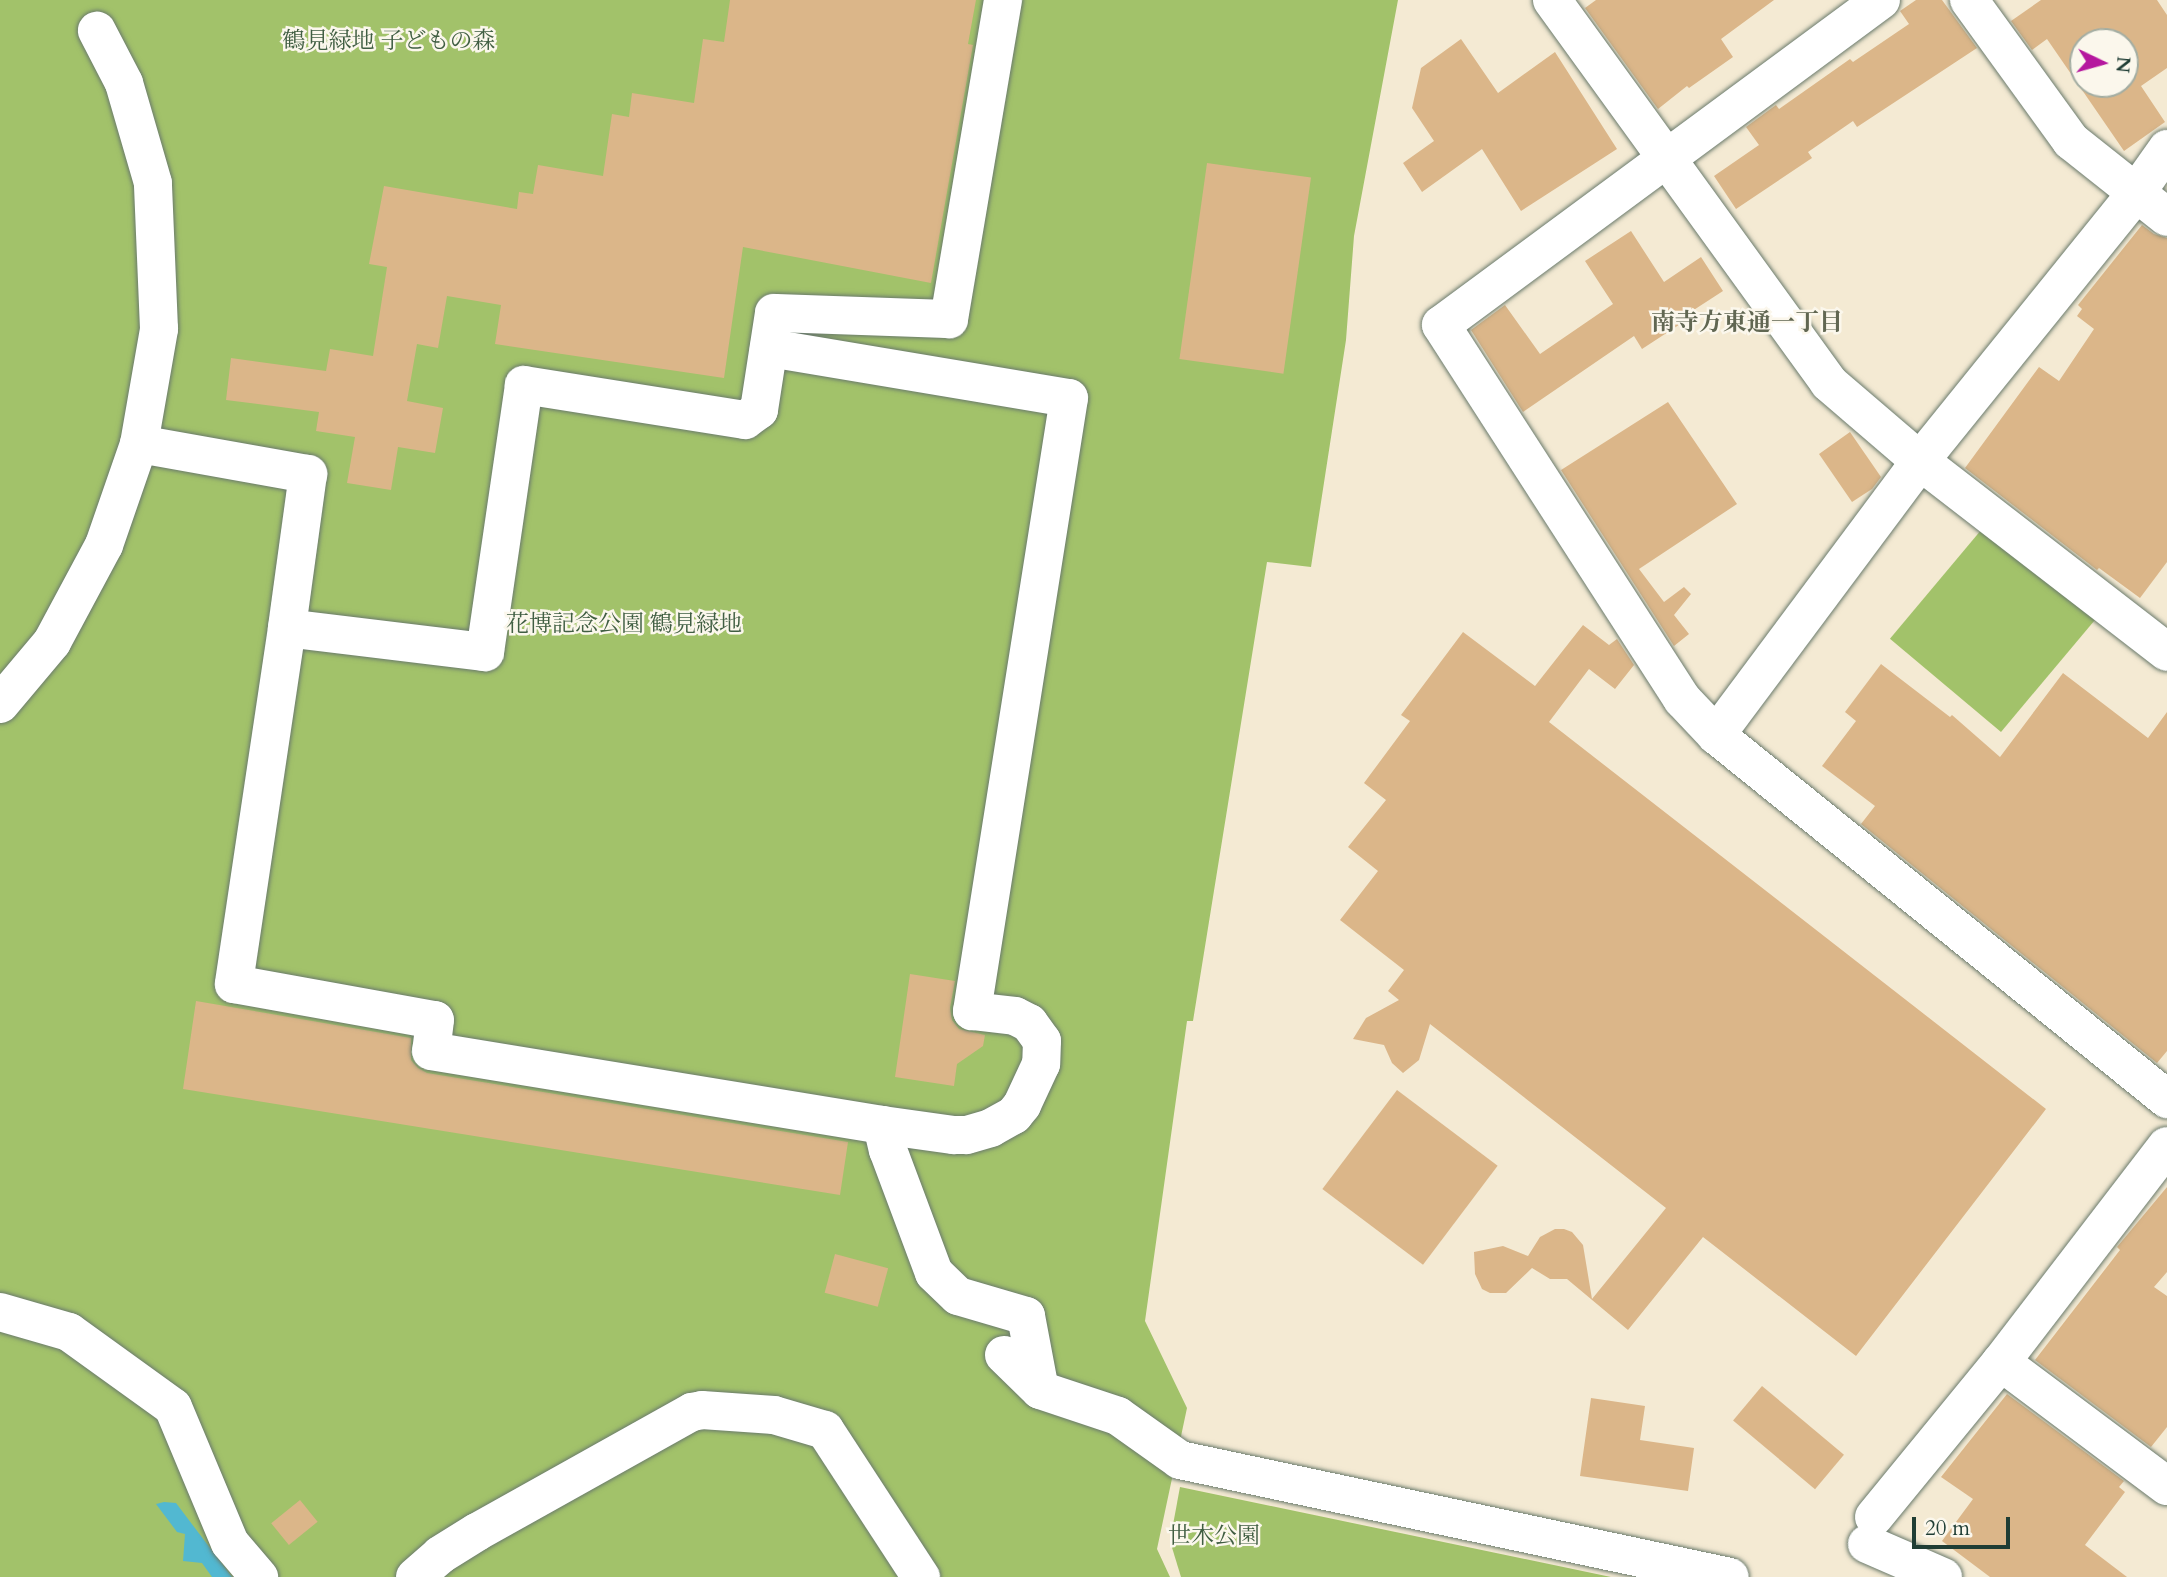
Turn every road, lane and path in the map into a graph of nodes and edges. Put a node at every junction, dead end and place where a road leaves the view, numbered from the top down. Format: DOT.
graph roads {
  1 [pos="1003,0"];
  2 [pos="1552,0"];
  3 [pos="1881,0"];
  4 [pos="1969,0"];
  5 [pos="97,31"];
  6 [pos="2167,149"];
  7 [pos="1666,161"];
  8 [pos="2136,193"];
  9 [pos="2167,217"];
  10 [pos="769,348"];
  11 [pos="139,444"];
  12 [pos="1920,461"];
  13 [pos="287,628"];
  14 [pos="2167,652"];
  15 [pos="0,704"];
  16 [pos="1716,735"];
  17 [pos="2167,1099"];
  18 [pos="882,1125"];
  19 [pos="2167,1146"];
  20 [pos="0,1312"];
  21 [pos="1004,1355"];
  22 [pos="2001,1362"];
  23 [pos="1040,1390"];
  24 [pos="2167,1486"];
  25 [pos="259,1577"];
  26 [pos="415,1577"];
  27 [pos="921,1577"];
  28 [pos="1730,1577"];
  29 [pos="1943,1577"];
  1 -- 10 [label="street"];
  2 -- 7 [label="street"];
  3 -- 7 [label="street"];
  4 -- 8 [label="street"];
  5 -- 11 [label="street"];
  6 -- 8 [label="street"];
  7 -- 12 [label="street"];
  7 -- 16 [label="street"];
  8 -- 9 [label="street"];
  8 -- 12 [label="street"];
  10 -- 13 [label="street"];
  10 -- 18 [label="street"];
  11 -- 13 [label="street"];
  11 -- 15 [label="street"];
  12 -- 14 [label="street"];
  12 -- 16 [label="street"];
  13 -- 18 [label="street"];
  16 -- 17 [label="street"];
  18 -- 23 [label="street"];
  19 -- 22 [label="street"];
  20 -- 25 [label="street"];
  21 -- 23 [label="street"];
  22 -- 24 [label="street"];
  22 -- 29 [label="street"];
  23 -- 28 [label="street"];
  26 -- 27 [label="street"];
}
